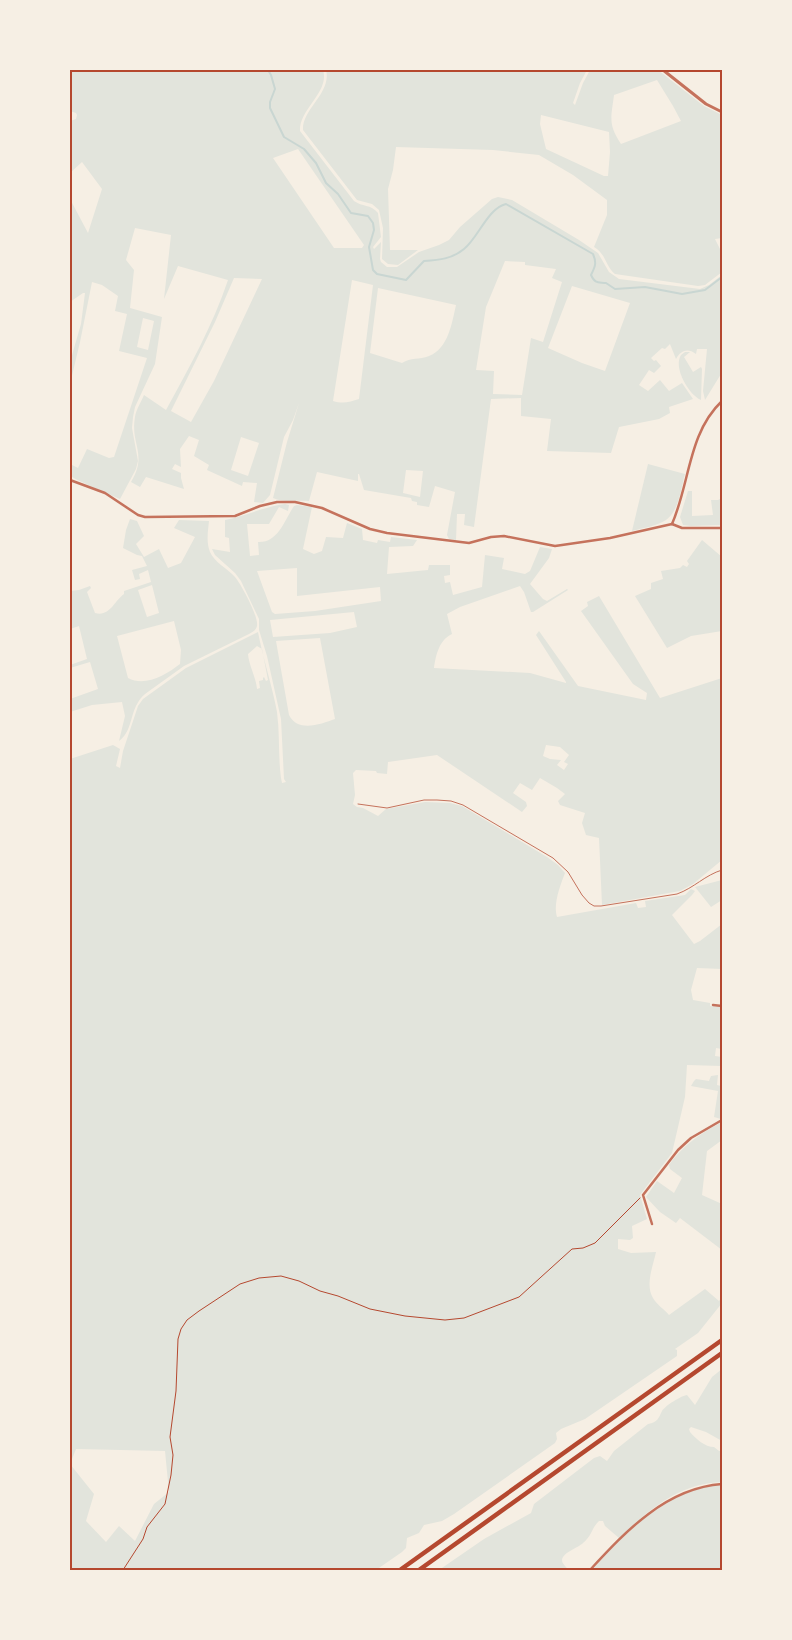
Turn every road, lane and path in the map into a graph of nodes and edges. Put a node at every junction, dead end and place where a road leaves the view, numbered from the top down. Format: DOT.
graph roads {
  1 [pos="663,70"];
  2 [pos="722,112"];
  3 [pos="722,401"];
  4 [pos="70,480"];
  5 [pos="672,524"];
  6 [pos="722,528"];
  7 [pos="358,804"];
  8 [pos="722,870"];
  9 [pos="713,1005"];
  10 [pos="722,1006"];
  11 [pos="722,1120"];
  12 [pos="642,1195"];
  13 [pos="652,1224"];
  14 [pos="722,1340"];
  15 [pos="722,1353"];
  16 [pos="722,1484"];
  17 [pos="123,1570"];
  18 [pos="400,1570"];
  19 [pos="419,1570"];
  20 [pos="590,1570"];
  1 -- 2 [label="street"];
  3 -- 5 [label="street"];
  4 -- 5 [label="street"];
  5 -- 6 [label="street"];
  7 -- 8 [label="lane"];
  9 -- 10 [label="street"];
  11 -- 12 [label="street"];
  12 -- 13 [label="street"];
  12 -- 17 [label="path"];
  14 -- 18 [label="highway"];
  15 -- 19 [label="highway"];
  16 -- 20 [label="street"];
}
